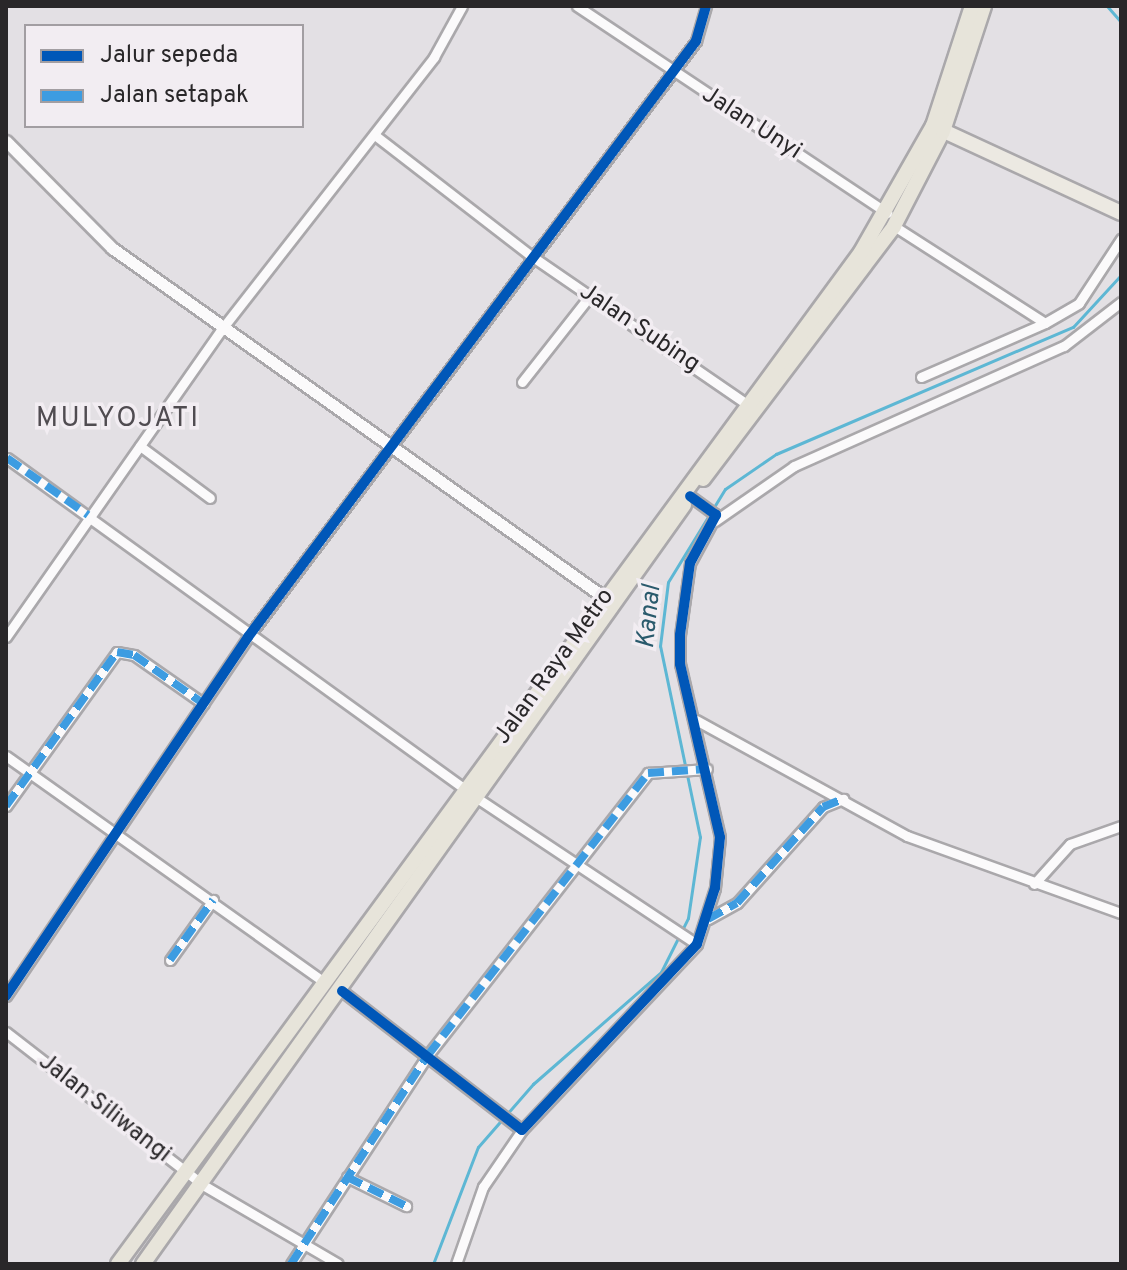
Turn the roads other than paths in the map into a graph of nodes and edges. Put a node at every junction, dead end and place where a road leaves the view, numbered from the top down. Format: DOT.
graph roads {
  1 [pos="462,6"];
  2 [pos="577,6"];
  3 [pos="706,6"];
  4 [pos="972,6"];
  5 [pos="984,6"];
  6 [pos="672,72"];
  7 [pos="938,129"];
  8 [pos="376,136"];
  9 [pos="6,141"];
  10 [pos="1121,213"];
  11 [pos="890,220"];
  12 [pos="1121,239"];
  13 [pos="530,255"];
  14 [pos="589,297"];
  15 [pos="1121,302"];
  16 [pos="1045,323"];
  17 [pos="221,330"];
  18 [pos="921,377"];
  19 [pos="522,382"];
  20 [pos="747,404"];
  21 [pos="140,446"];
  22 [pos="392,453"];
  23 [pos="7,458"];
  24 [pos="210,498"];
  25 [pos="693,498"];
  26 [pos="88,515"];
  27 [pos="714,517"];
  28 [pos="611,602"];
  29 [pos="6,637"];
  30 [pos="248,637"];
  31 [pos="204,704"];
  32 [pos="696,720"];
  33 [pos="6,756"];
  34 [pos="703,769"];
  35 [pos="27,770"];
  36 [pos="467,789"];
  37 [pos="843,799"];
  38 [pos="480,800"];
  39 [pos="6,806"];
  40 [pos="1121,826"];
  41 [pos="118,830"];
  42 [pos="575,863"];
  43 [pos="1034,884"];
  44 [pos="213,900"];
  45 [pos="1121,913"];
  46 [pos="708,919"];
  47 [pos="692,942"];
  48 [pos="170,960"];
  49 [pos="324,982"];
  50 [pos="342,991"];
  51 [pos="6,996"];
  52 [pos="6,1032"];
  53 [pos="428,1055"];
  54 [pos="519,1128"];
  55 [pos="186,1173"];
  56 [pos="347,1177"];
  57 [pos="203,1185"];
  58 [pos="406,1206"];
  59 [pos="305,1242"];
  60 [pos="118,1264"];
  61 [pos="143,1264"];
  62 [pos="291,1264"];
  63 [pos="338,1264"];
  64 [pos="456,1264"];
  1 -- 8 [label="street"];
  2 -- 6 [label="street, Jalan Unyi"];
  3 -- 6 [label="street"];
  4 -- 7 [label="highway"];
  5 -- 7 [label="highway"];
  6 -- 11 [label="street, Jalan Unyi"];
  6 -- 13 [label="street"];
  7 -- 10 [label="main road"];
  7 -- 11 [label="highway"];
  8 -- 13 [label="street, Jalan Subing"];
  8 -- 17 [label="street"];
  9 -- 17 [label="street"];
  11 -- 16 [label="street, Jalan Unyi"];
  11 -- 20 [label="highway, Jalan Raya Metro"];
  11 -- 25 [label="highway"];
  12 -- 16 [label="street"];
  13 -- 14 [label="street, Jalan Subing"];
  13 -- 22 [label="street"];
  14 -- 19 [label="street"];
  14 -- 20 [label="street, Jalan Subing"];
  15 -- 27 [label="street"];
  16 -- 18 [label="street"];
  17 -- 21 [label="street"];
  17 -- 22 [label="street"];
  20 -- 28 [label="highway, Jalan Raya Metro"];
  21 -- 24 [label="street"];
  21 -- 26 [label="street"];
  22 -- 28 [label="street"];
  22 -- 30 [label="street"];
  23 -- 26 [label="street"];
  25 -- 27 [label="street"];
  25 -- 28 [label="highway"];
  26 -- 29 [label="street"];
  26 -- 30 [label="street"];
  27 -- 32 [label="street"];
  28 -- 36 [label="highway, Jalan Raya Metro"];
  28 -- 38 [label="highway"];
  30 -- 31 [label="street"];
  30 -- 36 [label="street"];
  31 -- 35 [label="street"];
  31 -- 41 [label="street"];
  32 -- 34 [label="street"];
  32 -- 37 [label="street"];
  33 -- 35 [label="street"];
  34 -- 42 [label="street"];
  34 -- 46 [label="street"];
  35 -- 39 [label="street"];
  35 -- 41 [label="street"];
  36 -- 38 [label="street"];
  36 -- 49 [label="highway, Jalan Raya Metro"];
  37 -- 43 [label="street"];
  37 -- 46 [label="street"];
  38 -- 42 [label="street"];
  38 -- 50 [label="highway"];
  40 -- 43 [label="street"];
  41 -- 44 [label="street"];
  41 -- 51 [label="street"];
  42 -- 47 [label="street"];
  42 -- 53 [label="street"];
  43 -- 45 [label="street"];
  44 -- 48 [label="street"];
  44 -- 49 [label="street"];
  46 -- 47 [label="street"];
  47 -- 54 [label="street"];
  49 -- 55 [label="highway, Jalan Raya Metro"];
  50 -- 53 [label="street"];
  50 -- 57 [label="highway"];
  52 -- 55 [label="street, Jalan Siliwangi"];
  53 -- 54 [label="street"];
  53 -- 56 [label="street"];
  54 -- 64 [label="street"];
  55 -- 57 [label="street, Jalan Siliwangi"];
  55 -- 60 [label="highway, Jalan Raya Metro"];
  56 -- 58 [label="street"];
  56 -- 59 [label="street"];
  57 -- 59 [label="street, Jalan Siliwangi"];
  57 -- 61 [label="highway"];
  59 -- 62 [label="street"];
  59 -- 63 [label="street, Jalan Siliwangi"];
}
